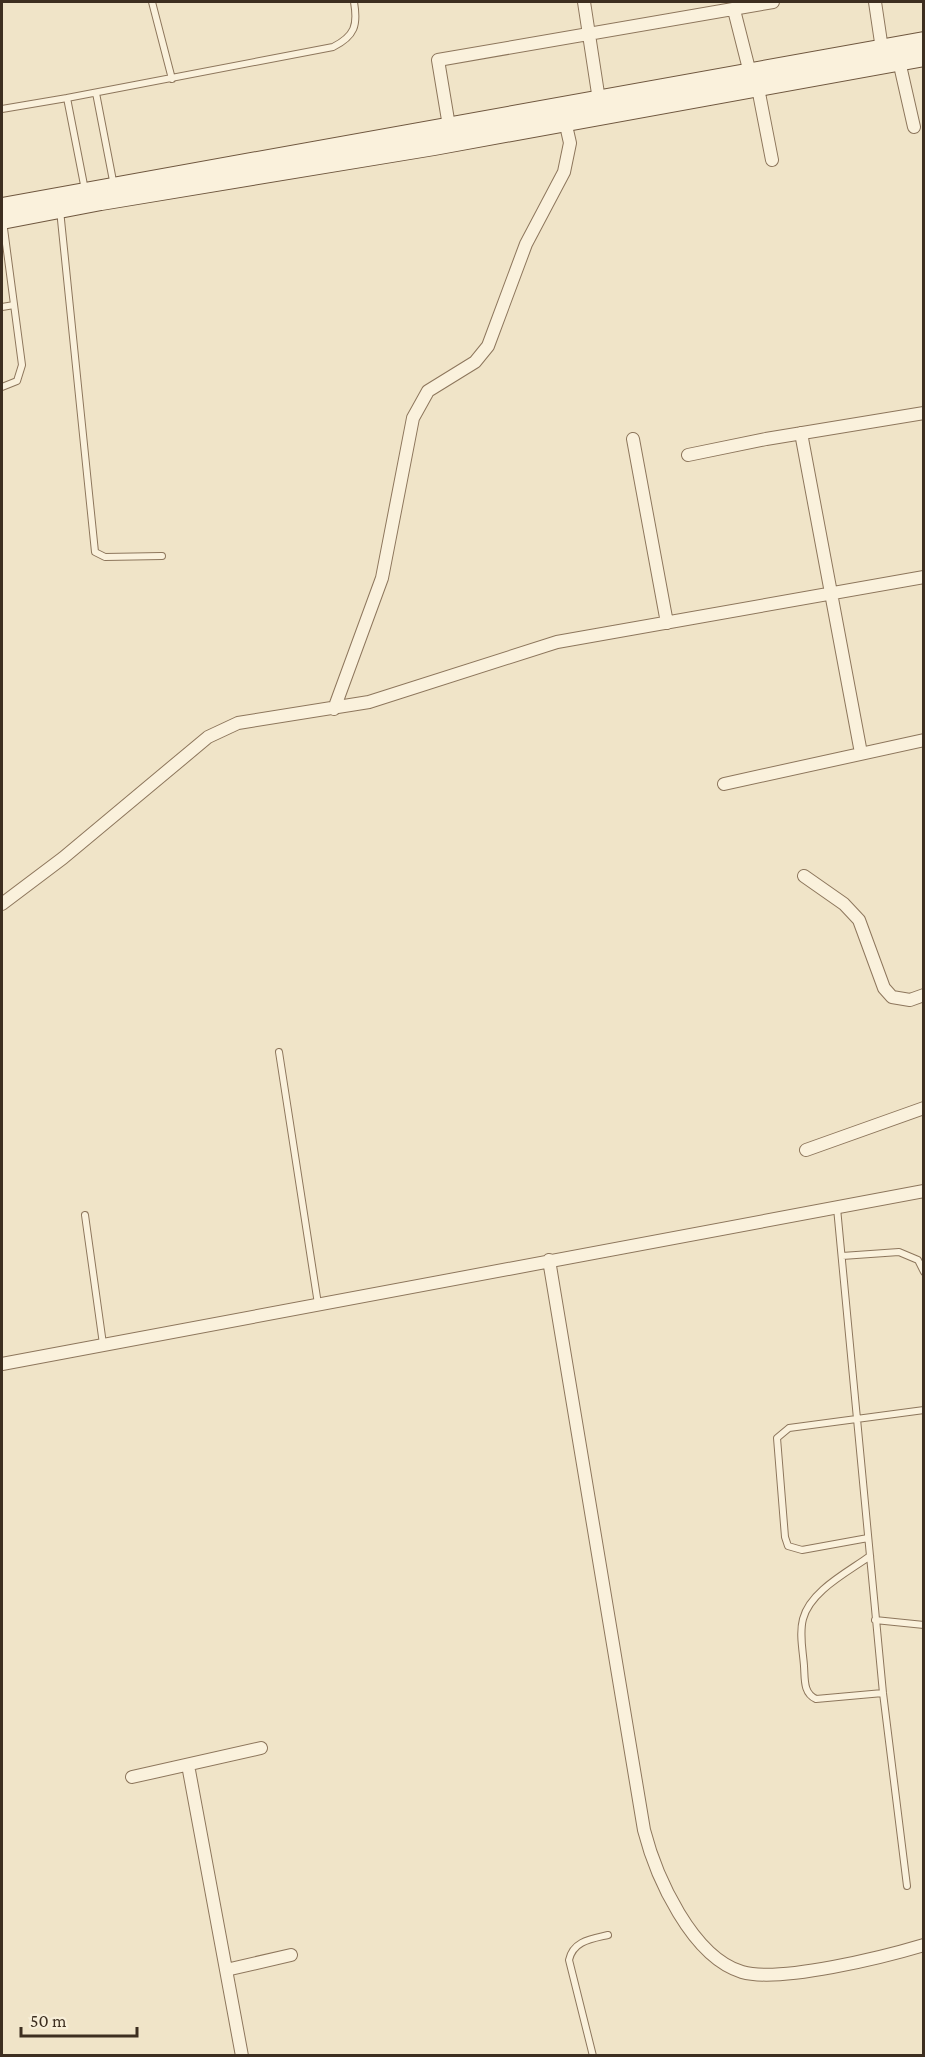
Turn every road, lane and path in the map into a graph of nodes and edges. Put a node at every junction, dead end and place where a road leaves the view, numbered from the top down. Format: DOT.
graph roads {
  1 [pos="152,2"];
  2 [pos="354,2"];
  3 [pos="584,2"];
  4 [pos="773,2"];
  5 [pos="875,2"];
  6 [pos="734,10"];
  7 [pos="588,32"];
  8 [pos="924,42"];
  9 [pos="882,49"];
  10 [pos="924,57"];
  11 [pos="899,61"];
  12 [pos="172,79"];
  13 [pos="754,81"];
  14 [pos="96,93"];
  15 [pos="67,98"];
  16 [pos="599,100"];
  17 [pos="2,109"];
  18 [pos="565,121"];
  19 [pos="449,126"];
  20 [pos="914,127"];
  21 [pos="772,160"];
  22 [pos="114,187"];
  23 [pos="86,191"];
  24 [pos="60,209"];
  25 [pos="2,216"];
  26 [pos="14,305"];
  27 [pos="2,307"];
  28 [pos="2,387"];
  29 [pos="924,412"];
  30 [pos="801,433"];
  31 [pos="633,439"];
  32 [pos="688,455"];
  33 [pos="162,556"];
  34 [pos="924,577"];
  35 [pos="832,595"];
  36 [pos="667,623"];
  37 [pos="334,709"];
  38 [pos="924,740"];
  39 [pos="861,753"];
  40 [pos="724,784"];
  41 [pos="804,876"];
  42 [pos="2,904"];
  43 [pos="924,995"];
  44 [pos="279,1052"];
  45 [pos="924,1108"];
  46 [pos="806,1150"];
  47 [pos="924,1191"];
  48 [pos="837,1207"];
  49 [pos="85,1215"];
  50 [pos="842,1256"];
  51 [pos="549,1260"];
  52 [pos="924,1272"];
  53 [pos="318,1304"];
  54 [pos="103,1344"];
  55 [pos="2,1364"];
  56 [pos="924,1410"];
  57 [pos="857,1419"];
  58 [pos="868,1539"];
  59 [pos="870,1556"];
  60 [pos="875,1620"];
  61 [pos="924,1625"];
  62 [pos="883,1693"];
  63 [pos="261,1748"];
  64 [pos="188,1765"];
  65 [pos="132,1777"];
  66 [pos="908,1886"];
  67 [pos="608,1935"];
  68 [pos="924,1945"];
  69 [pos="291,1955"];
  70 [pos="226,1970"];
  71 [pos="242,2055"];
  72 [pos="593,2055"];
  1 -- 12 [label="lane"];
  2 -- 12 [label="lane"];
  3 -- 7 [label="street"];
  4 -- 6 [label="street"];
  5 -- 9 [label="street"];
  6 -- 7 [label="street"];
  6 -- 13 [label="street"];
  7 -- 16 [label="street"];
  7 -- 19 [label="street"];
  8 -- 9 [label="street"];
  9 -- 13 [label="street"];
  10 -- 11 [label="street"];
  11 -- 13 [label="street"];
  11 -- 20 [label="street"];
  12 -- 14 [label="lane"];
  13 -- 16 [label="street"];
  13 -- 18 [label="street"];
  13 -- 21 [label="street"];
  14 -- 15 [label="lane"];
  14 -- 22 [label="lane"];
  15 -- 17 [label="lane"];
  15 -- 23 [label="lane"];
  16 -- 19 [label="street"];
  18 -- 24 [label="street"];
  18 -- 37 [label="street"];
  19 -- 22 [label="street"];
  22 -- 23 [label="street"];
  23 -- 25 [label="street"];
  24 -- 25 [label="street"];
  24 -- 33 [label="lane"];
  25 -- 26 [label="lane"];
  26 -- 27 [label="lane"];
  26 -- 28 [label="lane"];
  29 -- 30 [label="street"];
  30 -- 32 [label="street"];
  30 -- 35 [label="street"];
  31 -- 36 [label="street"];
  34 -- 35 [label="street"];
  35 -- 36 [label="street"];
  35 -- 39 [label="street"];
  36 -- 37 [label="street"];
  37 -- 42 [label="street"];
  38 -- 39 [label="street"];
  39 -- 40 [label="street"];
  41 -- 43 [label="street"];
  44 -- 53 [label="lane"];
  45 -- 46 [label="street"];
  47 -- 48 [label="street"];
  48 -- 50 [label="lane"];
  48 -- 51 [label="street"];
  49 -- 54 [label="lane"];
  50 -- 52 [label="lane"];
  50 -- 57 [label="lane"];
  51 -- 53 [label="street"];
  51 -- 68 [label="street"];
  53 -- 54 [label="street"];
  54 -- 55 [label="street"];
  56 -- 57 [label="lane"];
  57 -- 58 [label="lane"];
  57 -- 58 [label="lane"];
  58 -- 59 [label="lane"];
  59 -- 60 [label="lane"];
  59 -- 62 [label="lane"];
  60 -- 61 [label="lane"];
  60 -- 62 [label="lane"];
  62 -- 66 [label="lane"];
  63 -- 64 [label="street"];
  64 -- 65 [label="street"];
  64 -- 70 [label="street"];
  67 -- 72 [label="lane"];
  69 -- 70 [label="street"];
  70 -- 71 [label="street"];
}
